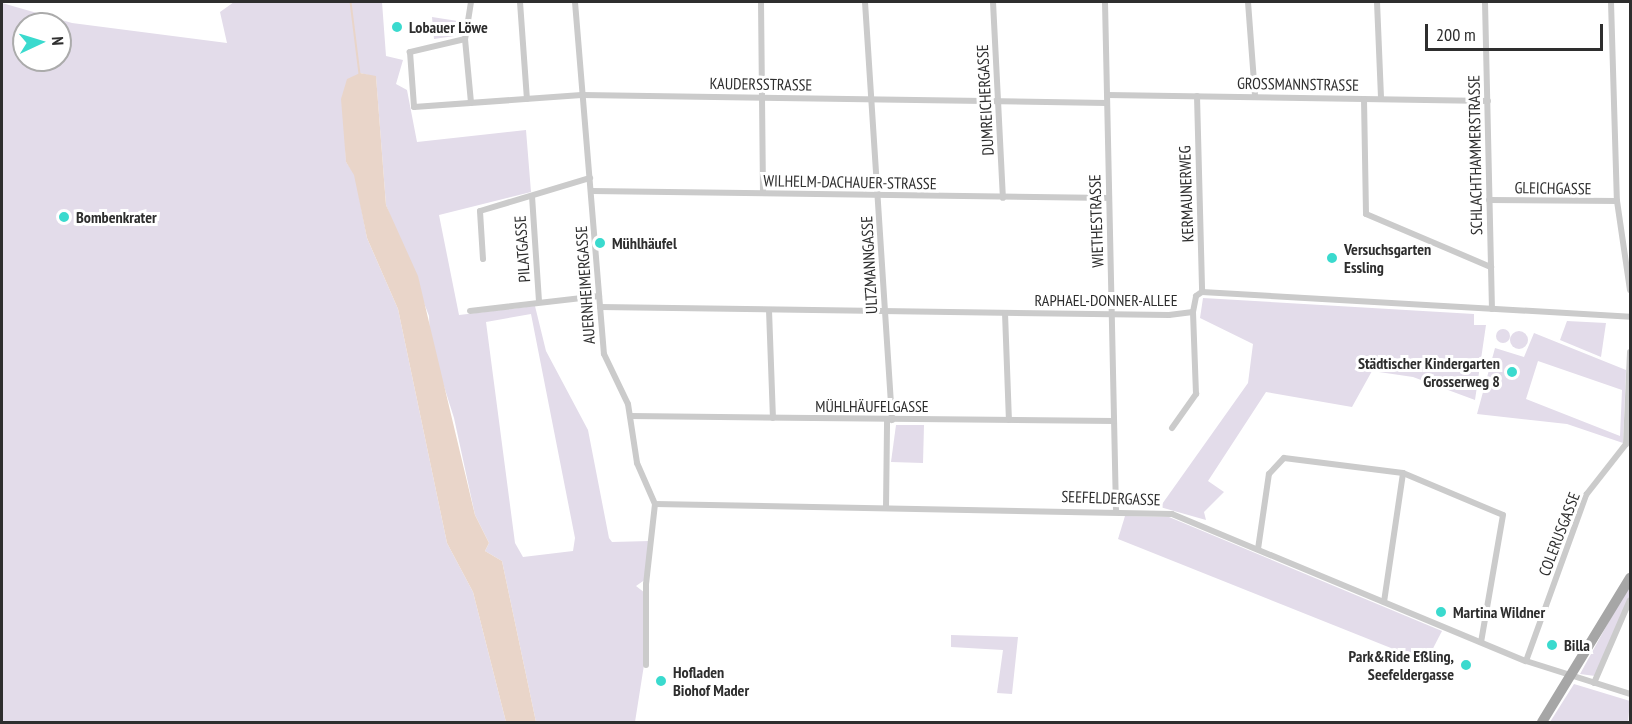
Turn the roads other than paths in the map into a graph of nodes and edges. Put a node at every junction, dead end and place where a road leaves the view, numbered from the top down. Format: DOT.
graph roads {
  1 [pos="471,2"];
  2 [pos="520,2"];
  3 [pos="575,2"];
  4 [pos="761,2"];
  5 [pos="866,2"];
  6 [pos="993,2"];
  7 [pos="1105,2"];
  8 [pos="1248,2"];
  9 [pos="1377,2"];
  10 [pos="1485,2"];
  11 [pos="1611,2"];
  12 [pos="465,39"];
  13 [pos="582,95"];
  14 [pos="1197,96"];
  15 [pos="1255,96"];
  16 [pos="761,97"];
  17 [pos="527,99"];
  18 [pos="872,99"];
  19 [pos="1107,99"];
  20 [pos="1364,99"];
  21 [pos="1381,99"];
  22 [pos="998,101"];
  23 [pos="1488,101"];
  24 [pos="471,103"];
  25 [pos="590,178"];
  26 [pos="591,191"];
  27 [pos="763,193"];
  28 [pos="532,196"];
  29 [pos="878,196"];
  30 [pos="1003,198"];
  31 [pos="1109,198"];
  32 [pos="1489,200"];
  33 [pos="1617,201"];
  34 [pos="483,259"];
  35 [pos="1491,267"];
  36 [pos="1630,290"];
  37 [pos="1202,292"];
  38 [pos="599,296"];
  39 [pos="539,301"];
  40 [pos="600,307"];
  41 [pos="1492,309"];
  42 [pos="769,310"];
  43 [pos="470,311"];
  44 [pos="885,311"];
  45 [pos="1193,312"];
  46 [pos="1005,313"];
  47 [pos="1113,315"];
  48 [pos="1630,316"];
  49 [pos="1630,352"];
  50 [pos="630,416"];
  51 [pos="773,418"];
  52 [pos="890,420"];
  53 [pos="1009,420"];
  54 [pos="1114,421"];
  55 [pos="1172,428"];
  56 [pos="1403,473"];
  57 [pos="655,504"];
  58 [pos="886,508"];
  59 [pos="1116,511"];
  60 [pos="1258,549"];
  61 [pos="1630,578"];
  62 [pos="1630,600"];
  63 [pos="1384,602"];
  64 [pos="1481,642"];
  65 [pos="1526,661"];
  66 [pos="646,665"];
  67 [pos="1570,678"];
  68 [pos="1594,683"];
  69 [pos="1630,694"];
  70 [pos="1542,723"];
  1 -- 12 [label="street"];
  2 -- 17 [label="street"];
  3 -- 13 [label="street, AUERNHEIMERGASSE"];
  4 -- 16 [label="street"];
  5 -- 18 [label="street, ULTZMANNGASSE"];
  6 -- 22 [label="street, DUMREICHERGASSE"];
  7 -- 19 [label="street, WIETHESTRASSE"];
  8 -- 15 [label="street"];
  9 -- 21 [label="street"];
  10 -- 23 [label="street, SCHLACHTHAMMERSTRASSE"];
  11 -- 33 [label="street"];
  12 -- 24 [label="street"];
  12 -- 24 [label="street, KAUDERSSTRASSE"];
  13 -- 16 [label="street, KAUDERSSTRASSE"];
  13 -- 17 [label="street, KAUDERSSTRASSE"];
  13 -- 25 [label="street, AUERNHEIMERGASSE"];
  14 -- 15 [label="street, GROSSMANNSTRASSE"];
  14 -- 19 [label="street, GROSSMANNSTRASSE"];
  14 -- 37 [label="street, KERMAUNERWEG"];
  15 -- 20 [label="street, GROSSMANNSTRASSE"];
  16 -- 18 [label="street, KAUDERSSTRASSE"];
  16 -- 27 [label="street"];
  17 -- 24 [label="street, KAUDERSSTRASSE"];
  18 -- 22 [label="street, KAUDERSSTRASSE"];
  18 -- 29 [label="street, ULTZMANNGASSE"];
  19 -- 22 [label="street, KAUDERSSTRASSE"];
  19 -- 31 [label="street, WIETHESTRASSE"];
  20 -- 21 [label="street, GROSSMANNSTRASSE"];
  20 -- 35 [label="street"];
  21 -- 23 [label="street, GROSSMANNSTRASSE"];
  22 -- 30 [label="street, DUMREICHERGASSE"];
  23 -- 32 [label="street, SCHLACHTHAMMERSTRASSE"];
  25 -- 26 [label="street, AUERNHEIMERGASSE"];
  25 -- 28 [label="street"];
  26 -- 27 [label="street, WILHELM-DACHAUER-STRASSE"];
  26 -- 38 [label="street, AUERNHEIMERGASSE"];
  27 -- 29 [label="street, WILHELM-DACHAUER-STRASSE"];
  28 -- 34 [label="street"];
  28 -- 39 [label="street, PILATGASSE"];
  29 -- 30 [label="street, WILHELM-DACHAUER-STRASSE"];
  29 -- 44 [label="street, ULTZMANNGASSE"];
  30 -- 31 [label="street, WILHELM-DACHAUER-STRASSE"];
  31 -- 47 [label="street, WIETHESTRASSE"];
  32 -- 33 [label="street, GLEICHGASSE"];
  32 -- 35 [label="street, SCHLACHTHAMMERSTRASSE"];
  33 -- 36 [label="street"];
  35 -- 41 [label="street, SCHLACHTHAMMERSTRASSE"];
  37 -- 41 [label="street"];
  37 -- 45 [label="street, RAPHAEL-DONNER-ALLEE"];
  38 -- 39 [label="street"];
  38 -- 40 [label="street, AUERNHEIMERGASSE"];
  39 -- 43 [label="street"];
  40 -- 42 [label="street, RAPHAEL-DONNER-ALLEE"];
  40 -- 50 [label="street, AUERNHEIMERGASSE"];
  41 -- 48 [label="street"];
  42 -- 44 [label="street, RAPHAEL-DONNER-ALLEE"];
  42 -- 51 [label="street"];
  44 -- 46 [label="street, RAPHAEL-DONNER-ALLEE"];
  44 -- 52 [label="street, ULTZMANNGASSE"];
  45 -- 47 [label="street, RAPHAEL-DONNER-ALLEE"];
  45 -- 55 [label="street"];
  46 -- 47 [label="street, RAPHAEL-DONNER-ALLEE"];
  46 -- 53 [label="street"];
  47 -- 54 [label="street, WIETHESTRASSE"];
  49 -- 65 [label="street, COLERUSGASSE"];
  50 -- 51 [label="street, MÜHLHÄUFELGASSE"];
  50 -- 57 [label="street, AUERNHEIMERGASSE"];
  51 -- 52 [label="street, MÜHLHÄUFELGASSE"];
  52 -- 53 [label="street, MÜHLHÄUFELGASSE"];
  52 -- 58 [label="street, ULTZMANNGASSE"];
  53 -- 54 [label="street, MÜHLHÄUFELGASSE"];
  54 -- 59 [label="street, WIETHESTRASSE"];
  56 -- 60 [label="street"];
  56 -- 63 [label="street"];
  56 -- 64 [label="street"];
  57 -- 58 [label="street, SEEFELDERGASSE"];
  57 -- 66 [label="street"];
  58 -- 59 [label="street, SEEFELDERGASSE"];
  59 -- 60 [label="street, SEEFELDERGASSE"];
  60 -- 63 [label="street, SEEFELDERGASSE"];
  61 -- 67 [label="main road"];
  62 -- 68 [label="street"];
  63 -- 64 [label="street, SEEFELDERGASSE"];
  64 -- 65 [label="street, SEEFELDERGASSE"];
  65 -- 67 [label="street, SEEFELDERGASSE"];
  67 -- 68 [label="street, SEEFELDERGASSE"];
  67 -- 70 [label="main road"];
  68 -- 69 [label="street, SEEFELDERGASSE"];
}
